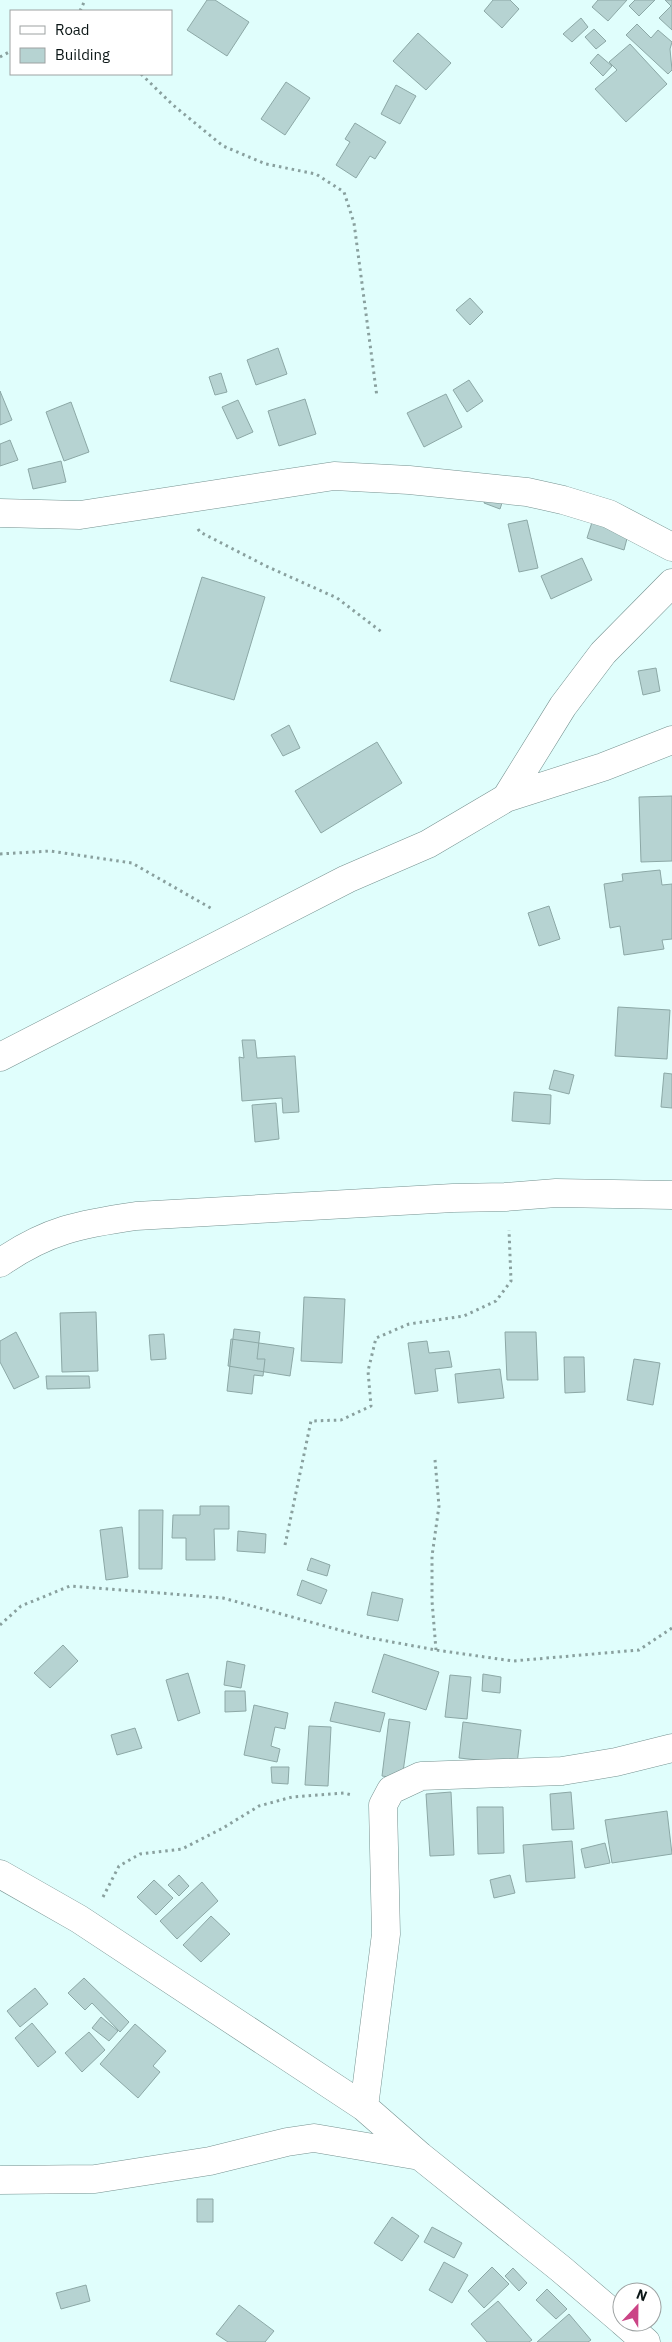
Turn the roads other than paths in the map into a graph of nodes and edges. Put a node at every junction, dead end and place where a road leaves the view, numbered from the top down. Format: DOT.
graph roads {
  1 [pos="0,513"];
  2 [pos="672,547"];
  3 [pos="672,583"];
  4 [pos="672,740"];
  5 [pos="506,798"];
  6 [pos="0,1058"];
  7 [pos="672,1195"];
  8 [pos="0,1263"];
  9 [pos="672,1748"];
  10 [pos="0,1874"];
  11 [pos="364,2107"];
  12 [pos="420,2156"];
  13 [pos="0,2180"];
  14 [pos="612,2313"];
  15 [pos="634,2332"];
  16 [pos="646,2342"];
  1 -- 2 [label="street"];
  3 -- 5 [label="street"];
  4 -- 5 [label="street"];
  5 -- 6 [label="street"];
  7 -- 8 [label="street"];
  9 -- 11 [label="street"];
  10 -- 11 [label="street"];
  11 -- 12 [label="street"];
  12 -- 13 [label="street"];
  12 -- 14 [label="street"];
  15 -- 16 [label="street"];
}
